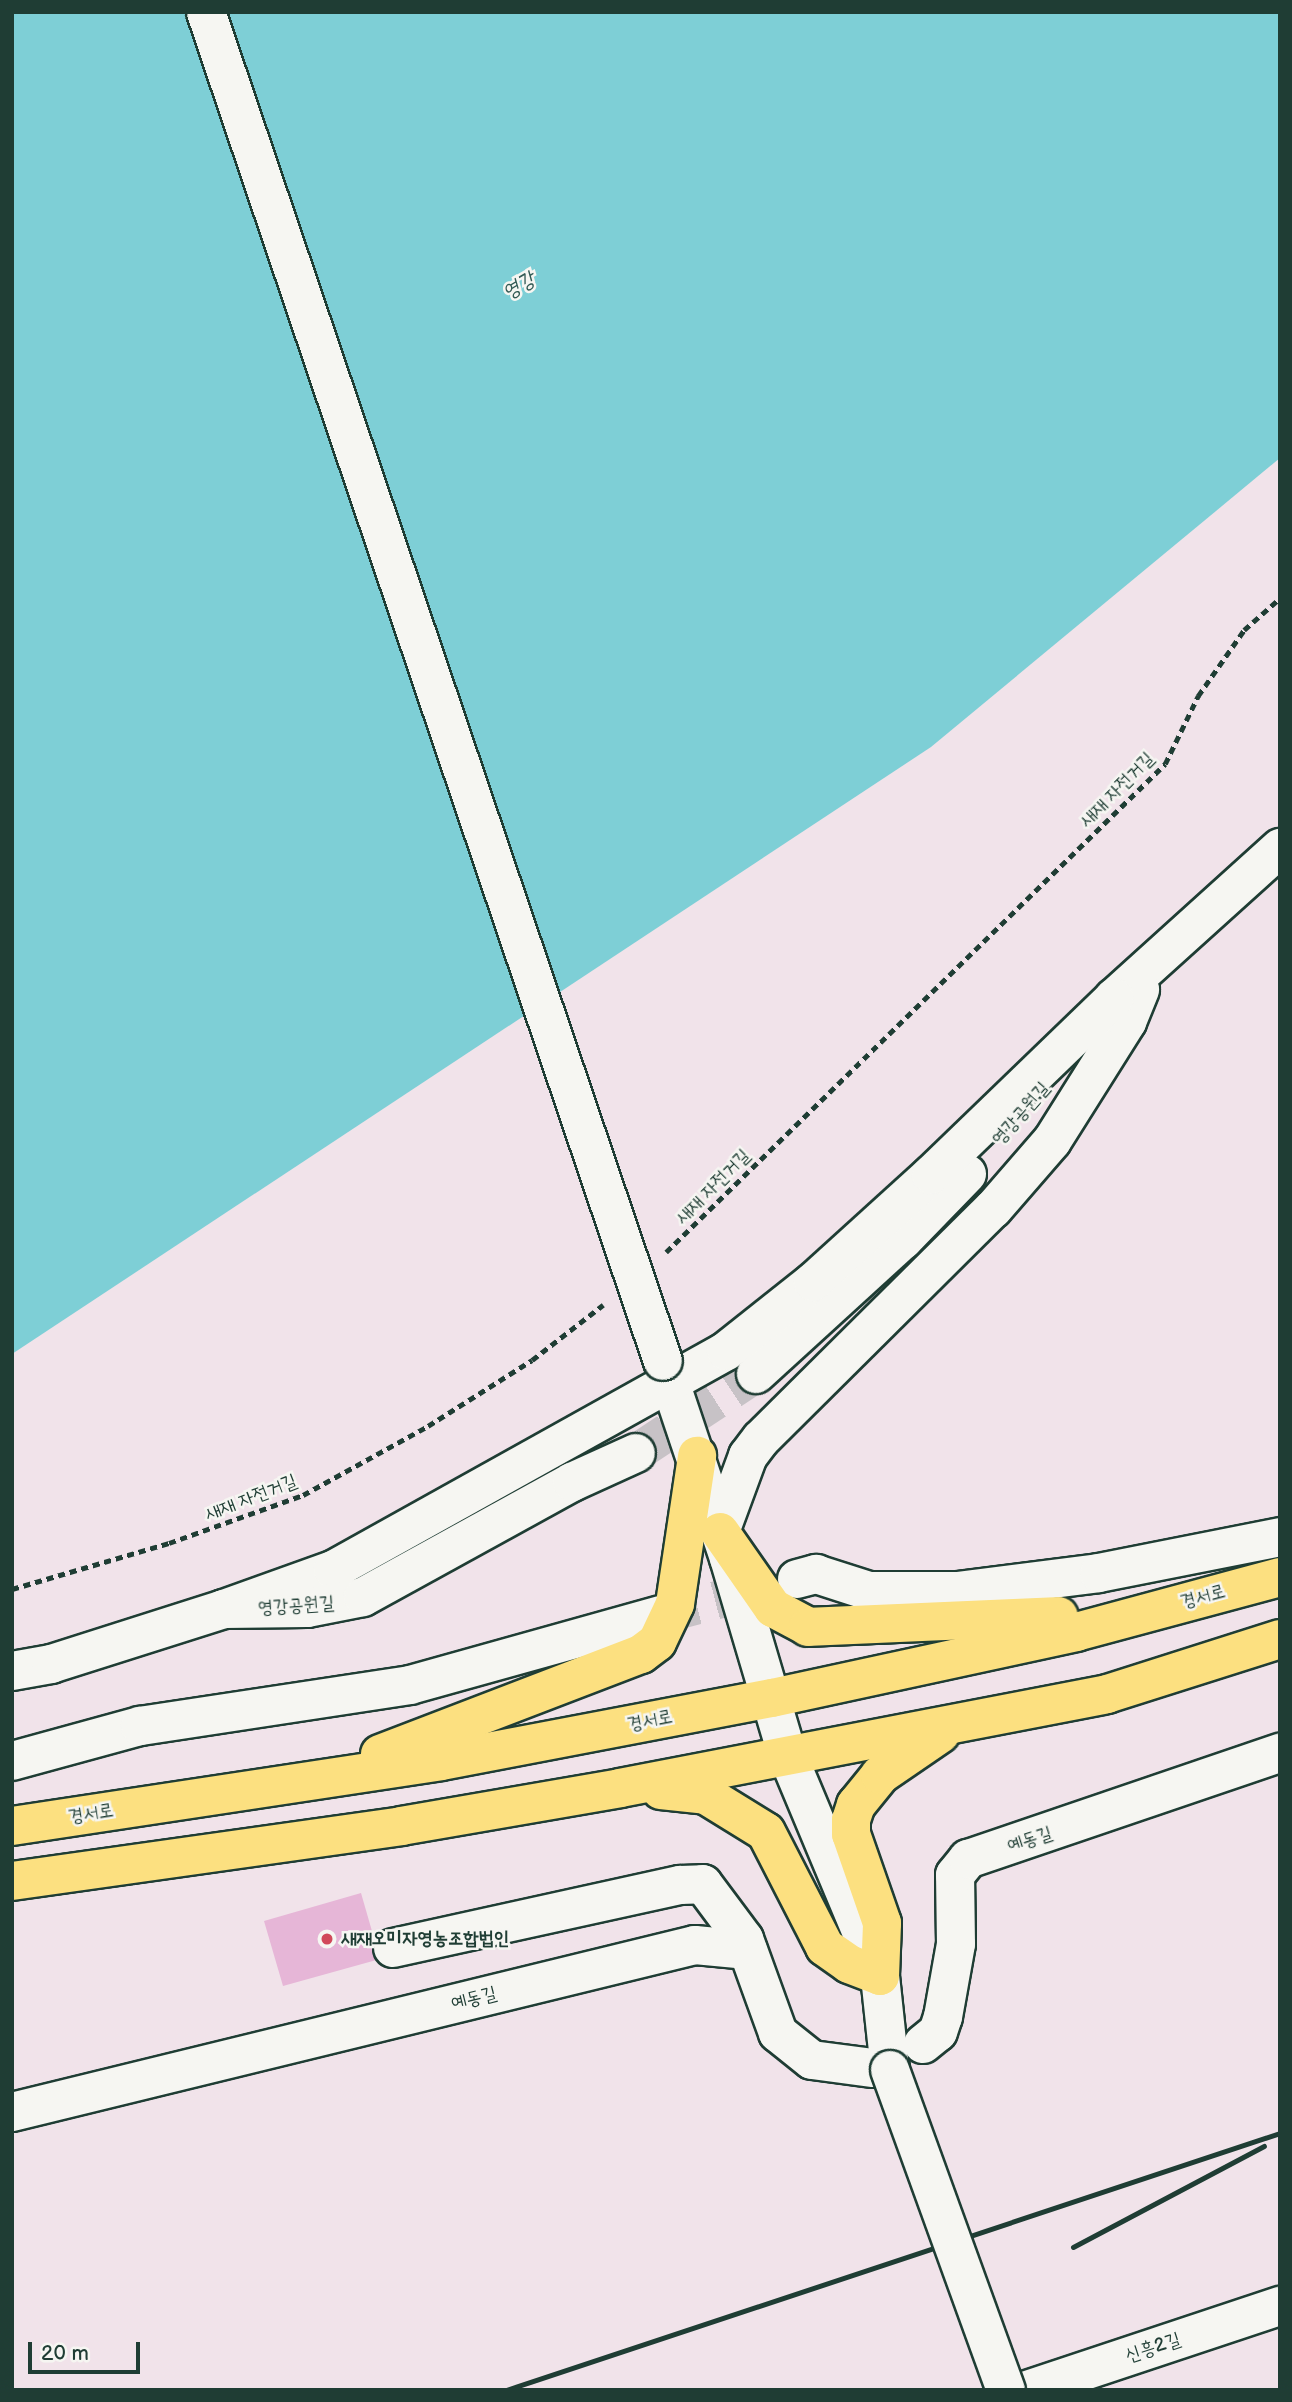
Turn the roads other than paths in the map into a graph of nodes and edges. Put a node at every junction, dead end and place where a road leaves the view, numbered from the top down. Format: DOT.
graph roads {
  1 [pos="206,12"];
  2 [pos="1280,848"];
  3 [pos="1149,965"];
  4 [pos="1114,998"];
  5 [pos="667,1372"];
  6 [pos="756,1374"];
  7 [pos="636,1453"];
  8 [pos="697,1456"];
  9 [pos="720,1532"];
  10 [pos="1280,1537"];
  11 [pos="1280,1577"];
  12 [pos="797,1579"];
  13 [pos="224,1609"];
  14 [pos="1152,1611"];
  15 [pos="660,1615"];
  16 [pos="1280,1639"];
  17 [pos="12,1671"];
  18 [pos="772,1698"];
  19 [pos="959,1722"];
  20 [pos="787,1754"];
  21 [pos="1280,1754"];
  22 [pos="12,1761"];
  23 [pos="324,1776"];
  24 [pos="620,1788"];
  25 [pos="12,1826"];
  26 [pos="12,1881"];
  27 [pos="393,1948"];
  28 [pos="748,1950"];
  29 [pos="880,1976"];
  30 [pos="923,2044"];
  31 [pos="881,2069"];
  32 [pos="12,2112"];
  33 [pos="1280,2306"];
  34 [pos="1048,2387"];
  35 [pos="1006,2390"];
  1 -- 5 [label="street, bridge"];
  2 -- 3 [label="street, 영강공원길"];
  3 -- 4 [label="street, 영강공원길"];
  3 -- 9 [label="street"];
  4 -- 5 [label="street"];
  4 -- 6 [label="street, 영강공원길"];
  5 -- 8 [label="street"];
  5 -- 13 [label="street"];
  7 -- 13 [label="street, 영강공원길"];
  8 -- 9 [label="street"];
  8 -- 23 [label="main road"];
  9 -- 14 [label="main road"];
  9 -- 18 [label="street"];
  10 -- 12 [label="street"];
  11 -- 14 [label="main road, 경서로"];
  13 -- 17 [label="street, 영강공원길"];
  14 -- 18 [label="main road, 경서로"];
  15 -- 22 [label="street"];
  16 -- 19 [label="main road"];
  18 -- 20 [label="street"];
  18 -- 23 [label="main road, 경서로"];
  19 -- 20 [label="main road"];
  19 -- 29 [label="main road"];
  20 -- 24 [label="main road"];
  20 -- 29 [label="street"];
  21 -- 30 [label="street, 예동길"];
  23 -- 25 [label="main road, 경서로"];
  24 -- 26 [label="main road"];
  24 -- 29 [label="main road"];
  27 -- 28 [label="street"];
  28 -- 31 [label="street"];
  28 -- 32 [label="street, 예동길"];
  29 -- 31 [label="street"];
  31 -- 35 [label="street, bridge"];
  33 -- 34 [label="street, 신흥2길"];
}
